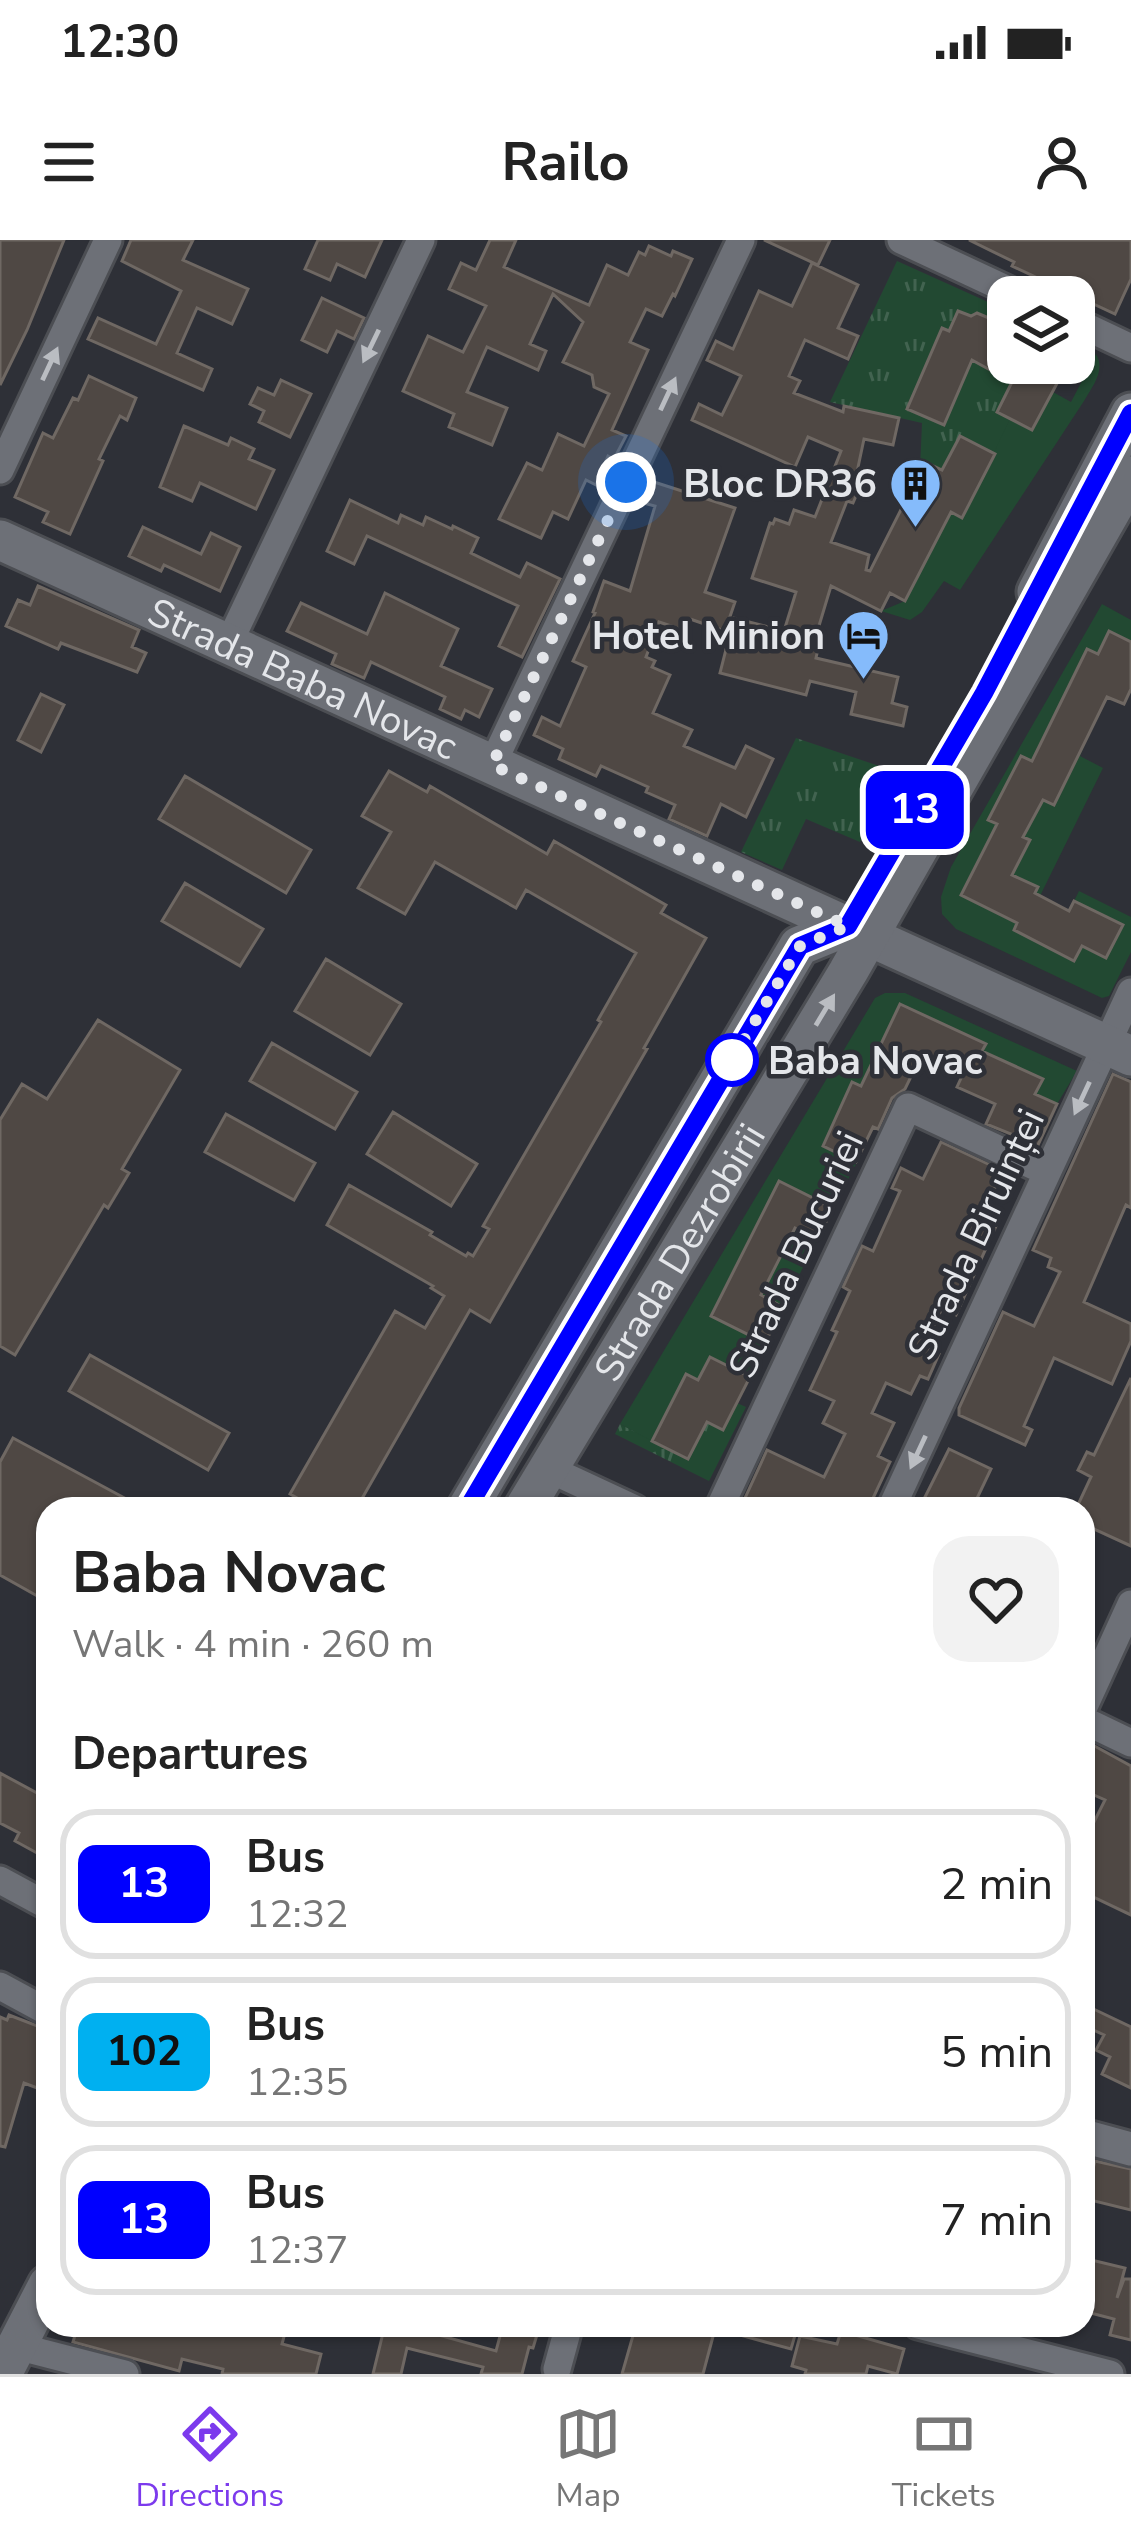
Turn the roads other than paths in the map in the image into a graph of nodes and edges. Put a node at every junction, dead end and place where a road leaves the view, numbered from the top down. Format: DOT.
graph roads {
  1 [pos="108,240"];
  2 [pos="421,240"];
  3 [pos="741,240"];
  4 [pos="901,240"];
  5 [pos="987,280"];
  6 [pos="1095,331"];
  7 [pos="1131,348"];
  8 [pos="1131,413"];
  9 [pos="0,470"];
  10 [pos="1131,476"];
  11 [pos="0,539"];
  12 [pos="228,645"];
  13 [pos="492,765"];
  14 [pos="858,930"];
  15 [pos="1131,992"];
  16 [pos="1119,1050"];
  17 [pos="1047,1172"];
  18 [pos="549,1468"];
  19 [pos="474,1497"];
  20 [pos="531,1497"];
  21 [pos="610,1497"];
  22 [pos="724,1497"];
  23 [pos="897,1497"];
  24 [pos="1131,1604"];
  25 [pos="1095,1683"];
  26 [pos="1095,1726"];
  27 [pos="1131,1742"];
  28 [pos="0,1880"];
  29 [pos="36,1900"];
  30 [pos="0,1987"];
  31 [pos="36,2006"];
  32 [pos="1095,2139"];
  33 [pos="1131,2149"];
  34 [pos="36,2307"];
  35 [pos="566,2337"];
  36 [pos="965,2337"];
  37 [pos="9,2360"];
  38 [pos="557,2369"];
  39 [pos="125,2374"];
  40 [pos="1110,2374"];
  9 -- 1 [label="street, one-way"];
  2 -- 12 [label="street, one-way"];
  13 -- 3 [label="street, one-way"];
  4 -- 5 [label="street"];
  6 -- 7 [label="street"];
  8 -- 14 [label="main road"];
  10 -- 14 [label="main road"];
  11 -- 12 [label="main road, Strada Baba Novac"];
  12 -- 13 [label="main road, Strada Baba Novac"];
  13 -- 14 [label="main road, Strada Baba Novac"];
  14 -- 16 [label="main road, Strada Baba Novac"];
  18 -- 14 [label="main road, Strada Dezrobirii, one-way"];
  14 -- 19 [label="main road, Strada Dezrobirii"];
  15 -- 16 [label="street, Strada Biruinței"];
  16 -- 17 [label="street, Strada Biruinței, one-way"];
  17 -- 22 [label="street, Strada Bucuriei"];
  17 -- 23 [label="street, Strada Biruinței, one-way"];
  18 -- 20 [label="main road, Strada Dezrobirii"];
  18 -- 21 [label="street"];
  24 -- 25 [label="street"];
  26 -- 27 [label="street"];
  28 -- 29 [label="street"];
  30 -- 31 [label="street"];
  32 -- 33 [label="street"];
  34 -- 37 [label="main road"];
  35 -- 38 [label="street"];
  36 -- 40 [label="street"];
  37 -- 39 [label="street"];
}
